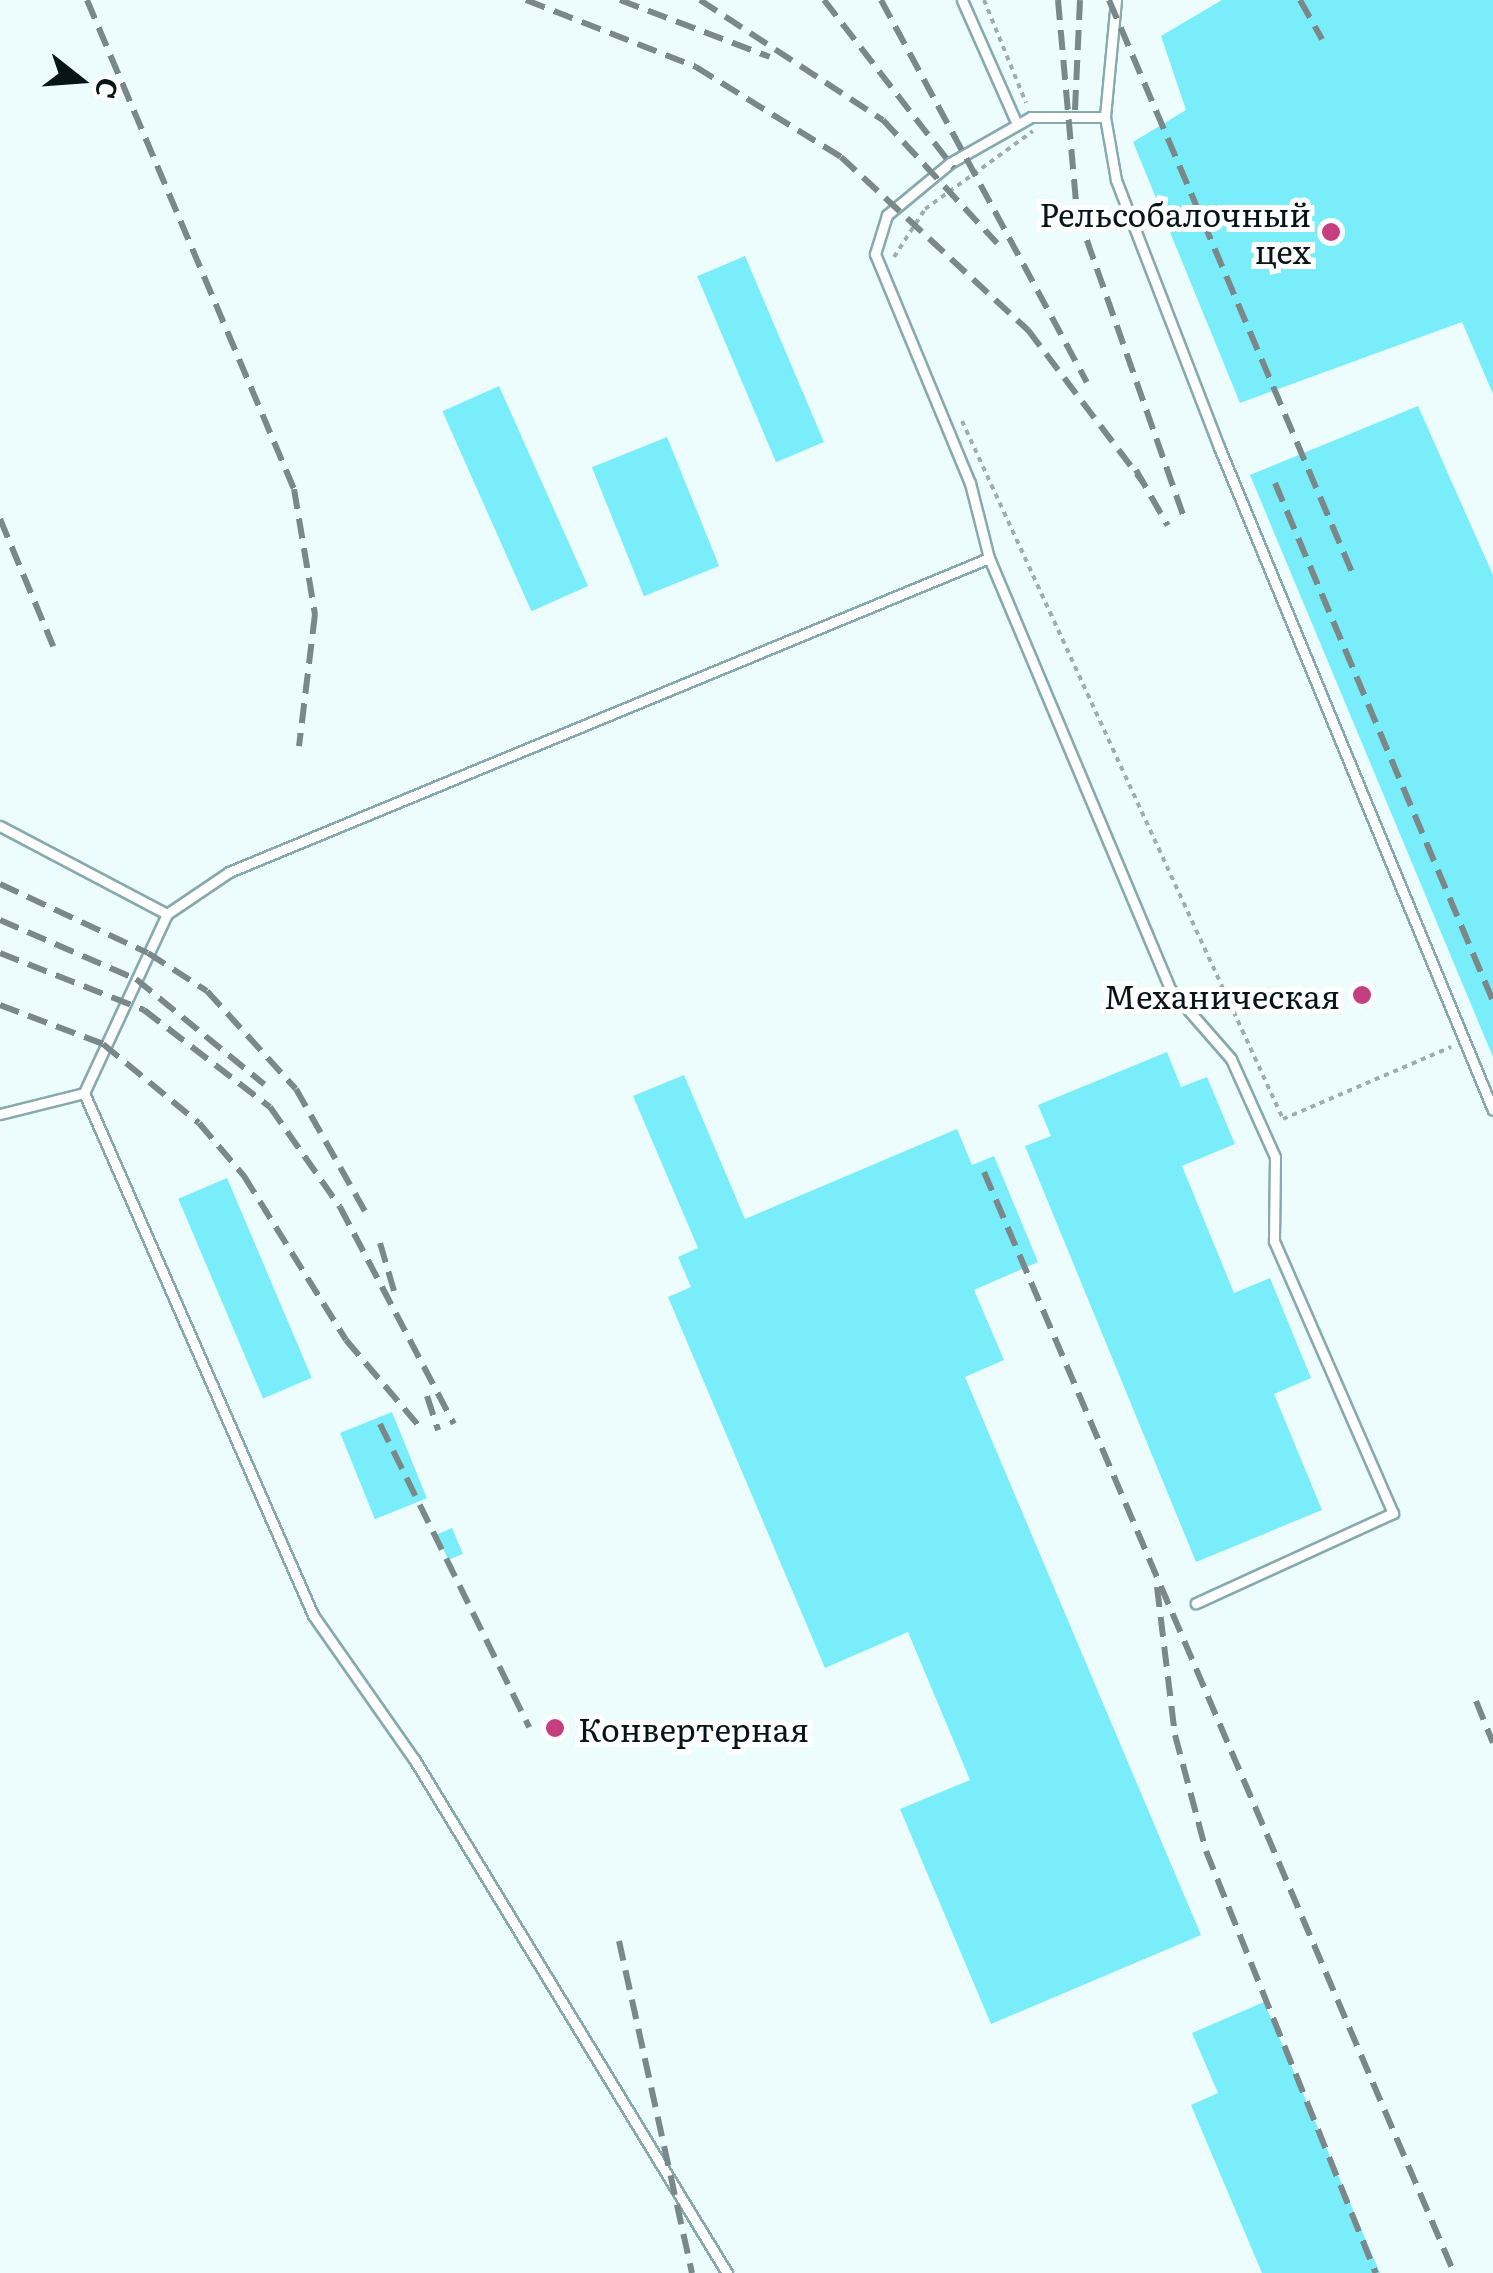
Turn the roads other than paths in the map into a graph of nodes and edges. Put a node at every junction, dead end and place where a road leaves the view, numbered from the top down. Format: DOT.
graph roads {
  1 [pos="962,0"];
  2 [pos="1116,0"];
  3 [pos="1104,117"];
  4 [pos="1017,124"];
  5 [pos="989,558"];
  6 [pos="0,826"];
  7 [pos="167,914"];
  8 [pos="84,1093"];
  9 [pos="1493,1110"];
  10 [pos="0,1114"];
  11 [pos="1196,1603"];
  12 [pos="727,2273"];
  1 -- 4 [label="lane"];
  2 -- 3 [label="lane"];
  3 -- 4 [label="lane"];
  3 -- 9 [label="lane"];
  4 -- 5 [label="lane"];
  5 -- 7 [label="lane"];
  5 -- 11 [label="lane"];
  6 -- 7 [label="lane"];
  7 -- 8 [label="lane"];
  8 -- 10 [label="lane"];
  8 -- 12 [label="lane"];
}
